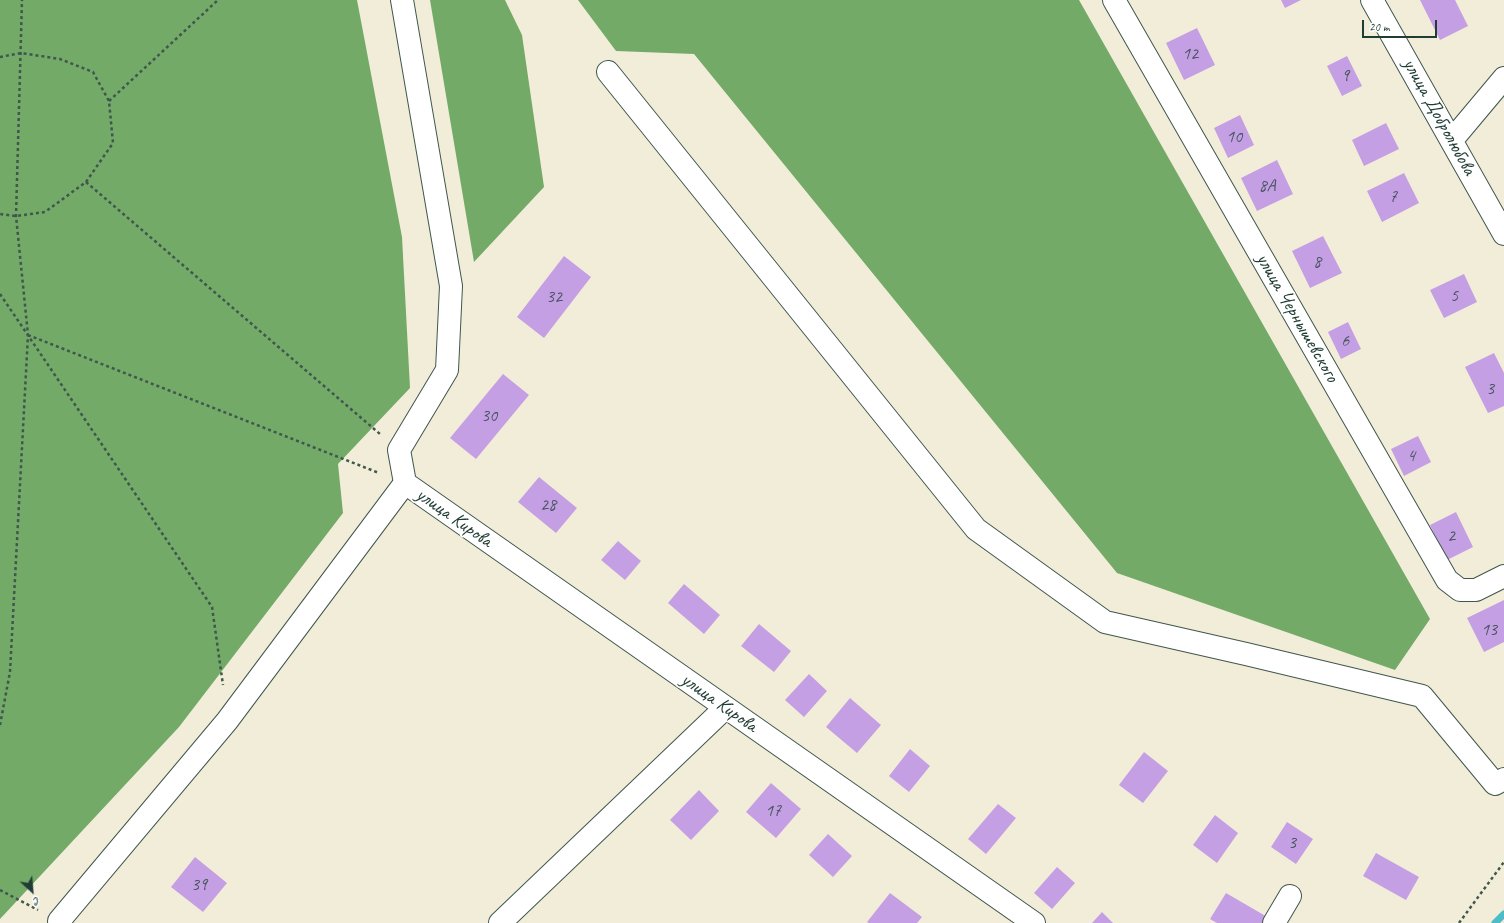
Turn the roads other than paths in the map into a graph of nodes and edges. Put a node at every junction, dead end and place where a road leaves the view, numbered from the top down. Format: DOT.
graph roads {
  1 [pos="402,0"];
  2 [pos="1114,0"];
  3 [pos="1372,0"];
  4 [pos="608,72"];
  5 [pos="1504,78"];
  6 [pos="1452,140"];
  7 [pos="1504,234"];
  8 [pos="405,483"];
  9 [pos="1504,576"];
  10 [pos="726,708"];
  11 [pos="1504,779"];
  12 [pos="1290,896"];
  13 [pos="60,922"];
  14 [pos="500,923"];
  15 [pos="1034,923"];
  16 [pos="1274,923"];
  1 -- 8 [label="street"];
  2 -- 9 [label="street, улица Чернышевского"];
  3 -- 6 [label="street, улица Добролюбова"];
  4 -- 11 [label="street"];
  5 -- 6 [label="street"];
  6 -- 7 [label="street, улица Добролюбова"];
  8 -- 10 [label="street, улица Кирова"];
  8 -- 13 [label="street"];
  10 -- 14 [label="street"];
  10 -- 15 [label="street, улица Кирова"];
  12 -- 16 [label="street"];
}
